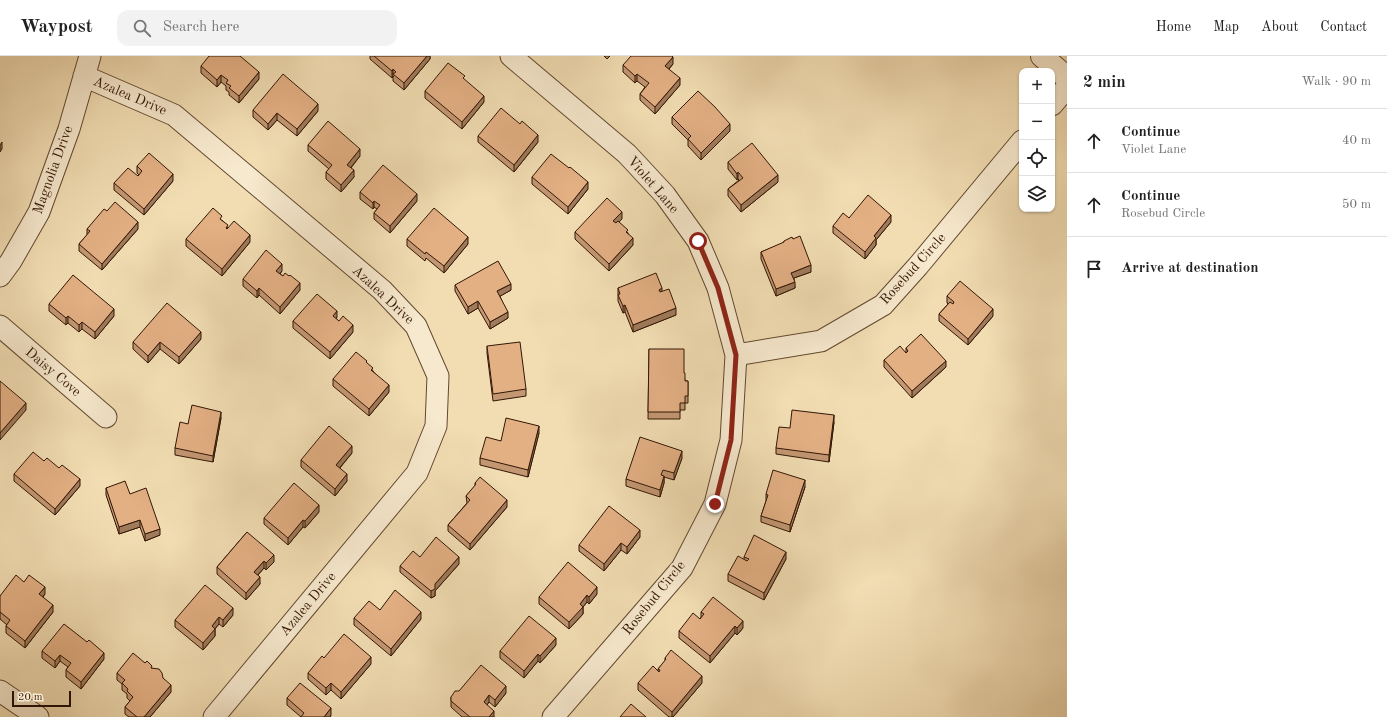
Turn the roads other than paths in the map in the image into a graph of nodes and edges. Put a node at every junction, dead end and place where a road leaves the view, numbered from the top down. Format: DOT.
graph roads {
  1 [pos="90,56"];
  2 [pos="510,56"];
  3 [pos="1042,56"];
  4 [pos="84,76"];
  5 [pos="1067,78"];
  6 [pos="1067,86"];
  7 [pos="1053,104"];
  8 [pos="1019,145"];
  9 [pos="0,276"];
  10 [pos="0,326"];
  11 [pos="736,355"];
  12 [pos="106,417"];
  13 [pos="0,691"];
  14 [pos="38,717"];
  15 [pos="214,717"];
  16 [pos="553,717"];
  1 -- 4 [label="street, Magnolia Drive"];
  2 -- 11 [label="street, Violet Lane"];
  3 -- 5 [label="street"];
  4 -- 9 [label="street, Magnolia Drive"];
  4 -- 15 [label="street, Azalea Drive"];
  6 -- 7 [label="street"];
  8 -- 11 [label="street, Rosebud Circle"];
  10 -- 12 [label="street, Daisy Cove"];
  11 -- 16 [label="street, Rosebud Circle"];
  13 -- 14 [label="street"];
}
